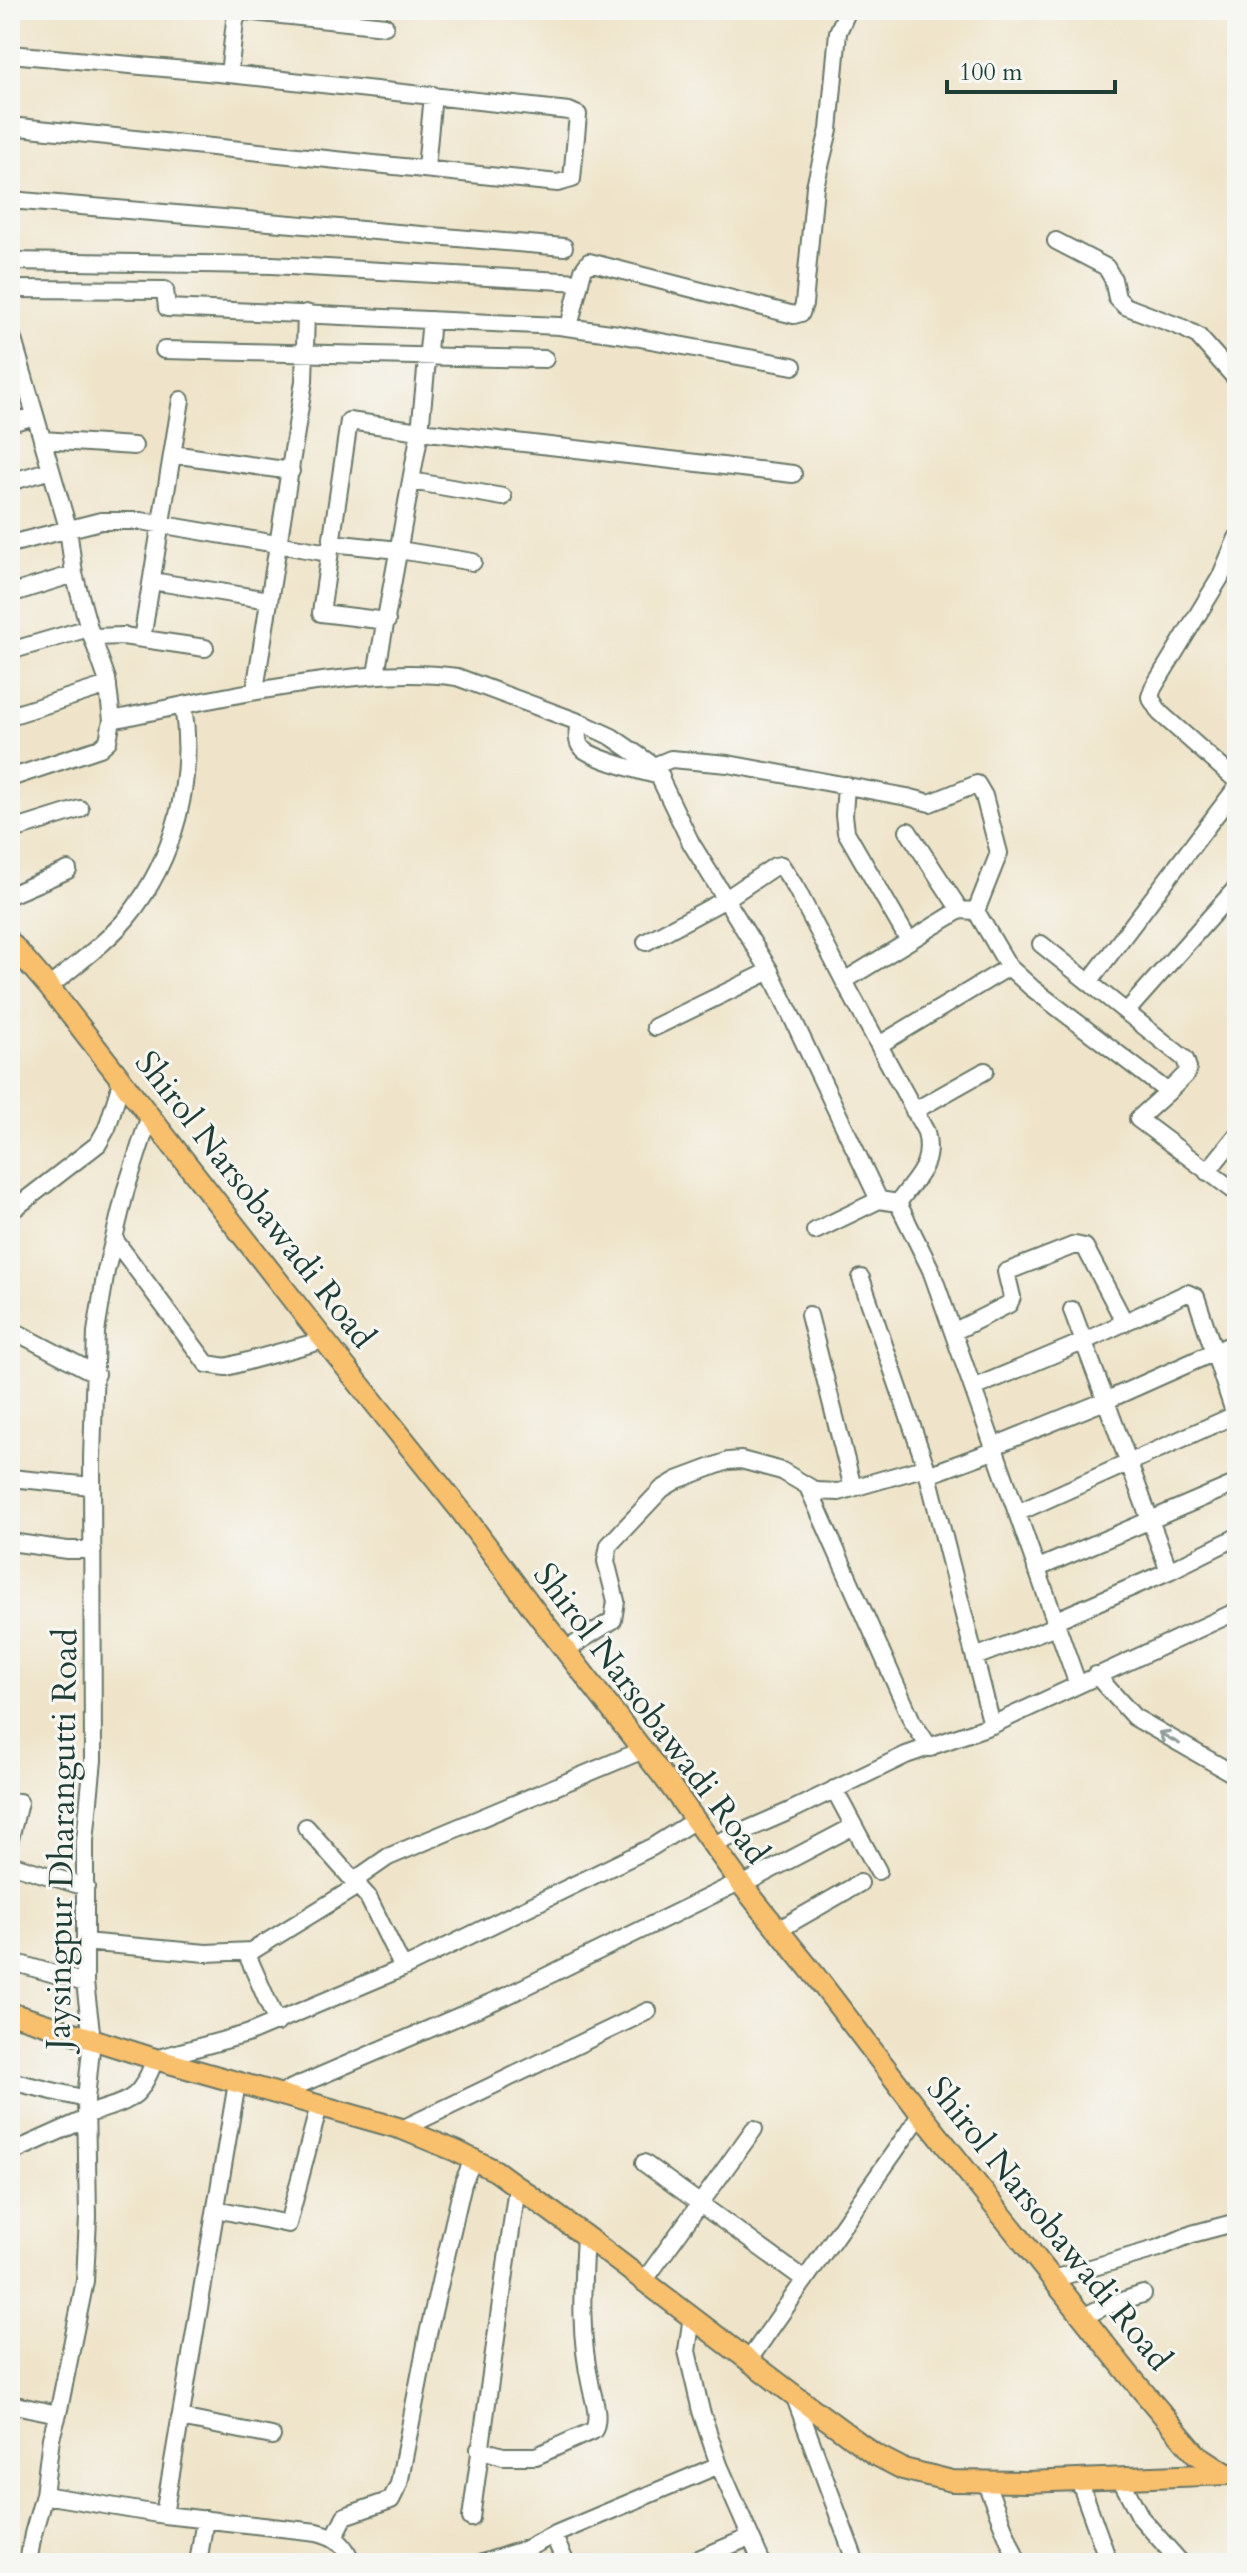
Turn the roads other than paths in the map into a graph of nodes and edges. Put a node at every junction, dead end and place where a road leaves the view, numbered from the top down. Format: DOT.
graph roads {
  1 [pos="848,10"];
  2 [pos="385,26"];
  3 [pos="10,54"];
  4 [pos="229,74"];
  5 [pos="433,95"];
  6 [pos="10,126"];
  7 [pos="426,168"];
  8 [pos="10,200"];
  9 [pos="1056,241"];
  10 [pos="564,247"];
  11 [pos="10,261"];
  12 [pos="580,282"];
  13 [pos="10,289"];
  14 [pos="306,313"];
  15 [pos="431,320"];
  16 [pos="569,327"];
  17 [pos="10,329"];
  18 [pos="164,350"];
  19 [pos="305,352"];
  20 [pos="428,355"];
  21 [pos="545,359"];
  22 [pos="15,362"];
  23 [pos="793,366"];
  24 [pos="1237,380"];
  25 [pos="181,400"];
  26 [pos="35,416"];
  27 [pos="10,423"];
  28 [pos="420,431"];
  29 [pos="42,440"];
  30 [pos="134,446"];
  31 [pos="172,454"];
  32 [pos="51,470"];
  33 [pos="291,471"];
  34 [pos="793,474"];
  35 [pos="411,481"];
  36 [pos="10,482"];
  37 [pos="503,497"];
  38 [pos="161,525"];
  39 [pos="68,528"];
  40 [pos="1237,538"];
  41 [pos="10,544"];
  42 [pos="278,544"];
  43 [pos="330,548"];
  44 [pos="399,550"];
  45 [pos="473,562"];
  46 [pos="74,574"];
  47 [pos="152,581"];
  48 [pos="10,594"];
  49 [pos="269,600"];
  50 [pos="387,621"];
  51 [pos="92,633"];
  52 [pos="142,639"];
  53 [pos="205,648"];
  54 [pos="10,651"];
  55 [pos="376,674"];
  56 [pos="108,685"];
  57 [pos="255,690"];
  58 [pos="183,705"];
  59 [pos="10,716"];
  60 [pos="112,720"];
  61 [pos="578,722"];
  62 [pos="658,771"];
  63 [pos="10,778"];
  64 [pos="1237,781"];
  65 [pos="846,785"];
  66 [pos="1237,787"];
  67 [pos="80,809"];
  68 [pos="10,831"];
  69 [pos="908,831"];
  70 [pos="68,870"];
  71 [pos="1237,887"];
  72 [pos="10,895"];
  73 [pos="726,899"];
  74 [pos="968,910"];
  75 [pos="909,941"];
  76 [pos="10,942"];
  77 [pos="646,942"];
  78 [pos="1041,944"];
  79 [pos="1009,967"];
  80 [pos="770,971"];
  81 [pos="844,981"];
  82 [pos="1089,982"];
  83 [pos="49,987"];
  84 [pos="1127,1011"];
  85 [pos="655,1027"];
  86 [pos="879,1045"];
  87 [pos="985,1071"];
  88 [pos="122,1080"];
  89 [pos="1168,1092"];
  90 [pos="914,1111"];
  91 [pos="150,1115"];
  92 [pos="1237,1135"];
  93 [pos="1207,1172"];
  94 [pos="1237,1193"];
  95 [pos="879,1200"];
  96 [pos="898,1203"];
  97 [pos="10,1212"];
  98 [pos="815,1231"];
  99 [pos="114,1239"];
  100 [pos="861,1278"];
  101 [pos="1072,1310"];
  102 [pos="809,1315"];
  103 [pos="1125,1323"];
  104 [pos="11,1331"];
  105 [pos="953,1332"];
  106 [pos="324,1340"];
  107 [pos="1085,1341"];
  108 [pos="1237,1342"];
  109 [pos="1213,1352"];
  110 [pos="96,1374"];
  111 [pos="973,1388"];
  112 [pos="1105,1401"];
  113 [pos="1236,1417"];
  114 [pos="995,1448"];
  115 [pos="1128,1463"];
  116 [pos="927,1471"];
  117 [pos="10,1478"];
  118 [pos="1237,1483"];
  119 [pos="92,1486"];
  120 [pos="808,1487"];
  121 [pos="853,1488"];
  122 [pos="1017,1513"];
  123 [pos="1150,1521"];
  124 [pos="1237,1537"];
  125 [pos="10,1542"];
  126 [pos="93,1550"];
  127 [pos="1036,1569"];
  128 [pos="1169,1571"];
  129 [pos="1237,1611"];
  130 [pos="1055,1624"];
  131 [pos="566,1650"];
  132 [pos="975,1657"];
  133 [pos="1096,1675"];
  134 [pos="1078,1685"];
  135 [pos="992,1725"];
  136 [pos="930,1748"];
  137 [pos="643,1750"];
  138 [pos="1237,1776"];
  139 [pos="834,1789"];
  140 [pos="19,1802"];
  141 [pos="695,1820"];
  142 [pos="854,1826"];
  143 [pos="306,1827"];
  144 [pos="10,1839"];
  145 [pos="712,1845"];
  146 [pos="10,1864"];
  147 [pos="878,1871"];
  148 [pos="357,1882"];
  149 [pos="860,1883"];
  150 [pos="740,1884"];
  151 [pos="86,1887"];
  152 [pos="778,1930"];
  153 [pos="84,1942"];
  154 [pos="246,1952"];
  155 [pos="10,1961"];
  156 [pos="403,1968"];
  157 [pos="85,1983"];
  158 [pos="648,2011"];
  159 [pos="10,2013"];
  160 [pos="277,2023"];
  161 [pos="92,2039"];
  162 [pos="155,2059"];
  163 [pos="10,2081"];
  164 [pos="237,2083"];
  165 [pos="278,2094"];
  166 [pos="319,2106"];
  167 [pos="86,2111"];
  168 [pos="921,2114"];
  169 [pos="402,2129"];
  170 [pos="754,2129"];
  171 [pos="10,2153"];
  172 [pos="473,2160"];
  173 [pos="644,2163"];
  174 [pos="517,2187"];
  175 [pos="700,2204"];
  176 [pos="216,2209"];
  177 [pos="1237,2222"];
  178 [pos="585,2236"];
  179 [pos="1053,2279"];
  180 [pos="805,2280"];
  181 [pos="644,2281"];
  182 [pos="1143,2294"];
  183 [pos="692,2316"];
  184 [pos="1083,2317"];
  185 [pos="748,2361"];
  186 [pos="794,2395"];
  187 [pos="10,2404"];
  188 [pos="58,2414"];
  189 [pos="180,2418"];
  190 [pos="272,2436"];
  191 [pos="479,2449"];
  192 [pos="719,2465"];
  193 [pos="1232,2474"];
  194 [pos="1120,2478"];
  195 [pos="1079,2480"];
  196 [pos="985,2481"];
  197 [pos="44,2495"];
  198 [pos="164,2515"];
  199 [pos="471,2518"];
  200 [pos="205,2519"];
  201 [pos="553,2535"];
  202 [pos="335,2536"];
  203 [pos="750,2537"];
  204 [pos="28,2563"];
  205 [pos="198,2563"];
  206 [pos="352,2563"];
  207 [pos="482,2563"];
  208 [pos="566,2563"];
  209 [pos="689,2563"];
  210 [pos="762,2563"];
  211 [pos="856,2563"];
  212 [pos="1018,2563"];
  213 [pos="1109,2563"];
  214 [pos="1181,2563"];
  1 -- 12 [label="street"];
  2 -- 4 [label="street"];
  3 -- 4 [label="street"];
  4 -- 5 [label="street"];
  5 -- 7 [label="street"];
  5 -- 7 [label="street"];
  6 -- 7 [label="street"];
  8 -- 10 [label="street"];
  9 -- 24 [label="street"];
  11 -- 12 [label="street"];
  12 -- 16 [label="street"];
  13 -- 14 [label="street"];
  14 -- 15 [label="street"];
  14 -- 19 [label="street"];
  15 -- 16 [label="street"];
  15 -- 20 [label="street"];
  16 -- 23 [label="street"];
  17 -- 22 [label="street"];
  18 -- 19 [label="street"];
  19 -- 20 [label="street"];
  19 -- 33 [label="street"];
  20 -- 21 [label="street"];
  20 -- 28 [label="street"];
  22 -- 26 [label="street"];
  25 -- 31 [label="street"];
  26 -- 27 [label="street"];
  26 -- 29 [label="street"];
  28 -- 34 [label="street"];
  28 -- 35 [label="street"];
  28 -- 43 [label="street"];
  29 -- 30 [label="street"];
  29 -- 32 [label="street"];
  31 -- 33 [label="street"];
  31 -- 38 [label="street"];
  32 -- 36 [label="street"];
  32 -- 39 [label="street"];
  33 -- 42 [label="street"];
  35 -- 37 [label="street"];
  35 -- 44 [label="street"];
  38 -- 39 [label="street"];
  38 -- 42 [label="street"];
  38 -- 47 [label="street"];
  39 -- 41 [label="street"];
  39 -- 46 [label="street"];
  40 -- 64 [label="street"];
  42 -- 43 [label="street"];
  42 -- 49 [label="street"];
  43 -- 44 [label="street"];
  43 -- 50 [label="street"];
  44 -- 45 [label="street"];
  44 -- 50 [label="street"];
  46 -- 48 [label="street"];
  46 -- 51 [label="street"];
  47 -- 49 [label="street"];
  47 -- 52 [label="street"];
  49 -- 57 [label="street"];
  50 -- 55 [label="street"];
  51 -- 52 [label="street"];
  51 -- 54 [label="street"];
  51 -- 56 [label="street"];
  52 -- 53 [label="street"];
  55 -- 57 [label="street"];
  55 -- 61 [label="street"];
  56 -- 59 [label="street"];
  56 -- 60 [label="street"];
  57 -- 58 [label="street"];
  58 -- 60 [label="street"];
  58 -- 83 [label="street"];
  60 -- 63 [label="street"];
  61 -- 62 [label="street"];
  61 -- 62 [label="street"];
  62 -- 65 [label="street"];
  62 -- 73 [label="street"];
  65 -- 74 [label="street"];
  65 -- 75 [label="street"];
  66 -- 82 [label="street"];
  67 -- 68 [label="street"];
  69 -- 74 [label="street"];
  70 -- 72 [label="street"];
  71 -- 84 [label="street"];
  73 -- 77 [label="street"];
  73 -- 80 [label="street"];
  73 -- 81 [label="street"];
  74 -- 75 [label="street"];
  74 -- 79 [label="street"];
  75 -- 81 [label="street"];
  76 -- 83 [label="main road, Shirol Narsobawadi Road"];
  78 -- 82 [label="street"];
  79 -- 86 [label="street"];
  79 -- 89 [label="street"];
  80 -- 85 [label="street"];
  80 -- 95 [label="street"];
  81 -- 86 [label="street"];
  82 -- 84 [label="street"];
  83 -- 88 [label="main road, Shirol Narsobawadi Road"];
  84 -- 89 [label="street"];
  86 -- 90 [label="street"];
  87 -- 90 [label="street"];
  88 -- 91 [label="main road, Shirol Narsobawadi Road"];
  88 -- 97 [label="street"];
  89 -- 93 [label="street"];
  90 -- 96 [label="street"];
  91 -- 99 [label="street, Jaysingpur Dharangutti Road"];
  91 -- 106 [label="main road, Shirol Narsobawadi Road"];
  92 -- 93 [label="street"];
  93 -- 94 [label="street"];
  95 -- 96 [label="street"];
  95 -- 98 [label="street"];
  96 -- 105 [label="street"];
  99 -- 106 [label="street"];
  99 -- 110 [label="street, Jaysingpur Dharangutti Road"];
  100 -- 116 [label="street"];
  101 -- 107 [label="street"];
  102 -- 121 [label="street"];
  103 -- 105 [label="street"];
  103 -- 107 [label="street"];
  103 -- 109 [label="street"];
  104 -- 110 [label="street"];
  105 -- 111 [label="street"];
  106 -- 131 [label="main road, Shirol Narsobawadi Road"];
  107 -- 111 [label="street"];
  107 -- 112 [label="street"];
  108 -- 109 [label="street"];
  109 -- 112 [label="street"];
  109 -- 113 [label="street"];
  110 -- 119 [label="street, Jaysingpur Dharangutti Road"];
  111 -- 114 [label="street"];
  112 -- 114 [label="street"];
  112 -- 115 [label="street"];
  113 -- 115 [label="street"];
  114 -- 116 [label="street"];
  114 -- 122 [label="street"];
  115 -- 122 [label="street"];
  115 -- 123 [label="street"];
  116 -- 121 [label="street"];
  116 -- 132 [label="street"];
  117 -- 119 [label="street"];
  118 -- 123 [label="street"];
  119 -- 126 [label="street, Jaysingpur Dharangutti Road"];
  120 -- 121 [label="street"];
  120 -- 131 [label="street"];
  120 -- 136 [label="street"];
  122 -- 127 [label="street"];
  123 -- 127 [label="street"];
  123 -- 128 [label="street"];
  124 -- 128 [label="street"];
  125 -- 126 [label="street"];
  126 -- 151 [label="street, Jaysingpur Dharangutti Road"];
  127 -- 130 [label="street"];
  128 -- 130 [label="street"];
  129 -- 133 [label="street"];
  130 -- 132 [label="street"];
  130 -- 134 [label="street"];
  131 -- 137 [label="main road, Shirol Narsobawadi Road"];
  132 -- 135 [label="street"];
  133 -- 134 [label="street"];
  138 -- 133 [label="street, one-way"];
  134 -- 135 [label="street"];
  135 -- 136 [label="street"];
  136 -- 139 [label="street"];
  137 -- 141 [label="main road, Shirol Narsobawadi Road"];
  137 -- 148 [label="street"];
  139 -- 142 [label="street"];
  139 -- 145 [label="street"];
  140 -- 144 [label="street"];
  141 -- 145 [label="main road, Shirol Narsobawadi Road"];
  141 -- 156 [label="street"];
  142 -- 147 [label="street"];
  142 -- 150 [label="street"];
  143 -- 148 [label="street"];
  145 -- 150 [label="main road, Shirol Narsobawadi Road"];
  146 -- 151 [label="street"];
  148 -- 154 [label="street"];
  148 -- 156 [label="street"];
  149 -- 152 [label="street"];
  150 -- 152 [label="main road, Shirol Narsobawadi Road"];
  150 -- 165 [label="street"];
  151 -- 153 [label="street, Jaysingpur Dharangutti Road"];
  152 -- 168 [label="main road, Shirol Narsobawadi Road"];
  153 -- 154 [label="street"];
  153 -- 157 [label="street, Jaysingpur Dharangutti Road"];
  154 -- 160 [label="street"];
  155 -- 157 [label="street"];
  156 -- 160 [label="street"];
  157 -- 161 [label="street, Jaysingpur Dharangutti Road"];
  158 -- 169 [label="street"];
  159 -- 161 [label="main road, Shirol Narsobawadi Road"];
  160 -- 162 [label="street"];
  161 -- 162 [label="main road, Shirol Narsobawadi Road"];
  161 -- 167 [label="street, Jaysingpur Dharangutti Road"];
  162 -- 164 [label="main road, Shirol Narsobawadi Road"];
  162 -- 167 [label="street"];
  163 -- 167 [label="street"];
  164 -- 165 [label="main road, Shirol Narsobawadi Road"];
  164 -- 176 [label="street"];
  165 -- 166 [label="main road, Shirol Narsobawadi Road"];
  166 -- 169 [label="main road, Shirol Narsobawadi Road"];
  166 -- 176 [label="street"];
  167 -- 171 [label="street"];
  167 -- 188 [label="street, Jaysingpur Dharangutti Road"];
  168 -- 179 [label="main road, Shirol Narsobawadi Road"];
  168 -- 180 [label="street"];
  169 -- 172 [label="main road, Shirol Narsobawadi Road"];
  170 -- 175 [label="street"];
  172 -- 174 [label="main road, Shirol Narsobawadi Road"];
  172 -- 202 [label="street"];
  173 -- 175 [label="street"];
  174 -- 178 [label="main road, Shirol Narsobawadi Road"];
  174 -- 191 [label="street"];
  175 -- 180 [label="street"];
  175 -- 181 [label="street"];
  176 -- 189 [label="street"];
  177 -- 179 [label="street"];
  178 -- 181 [label="main road, Shirol Narsobawadi Road"];
  178 -- 191 [label="street"];
  179 -- 184 [label="main road, Shirol Narsobawadi Road"];
  180 -- 185 [label="street"];
  181 -- 183 [label="main road, Shirol Narsobawadi Road"];
  182 -- 184 [label="street"];
  183 -- 185 [label="main road, Shirol Narsobawadi Road"];
  183 -- 192 [label="street"];
  184 -- 193 [label="main road, Shirol Narsobawadi Road"];
  185 -- 186 [label="main road, Shirol Narsobawadi Road"];
  186 -- 196 [label="main road, Shirol Narsobawadi Road"];
  186 -- 211 [label="street"];
  187 -- 188 [label="street"];
  188 -- 197 [label="street, Jaysingpur Dharangutti Road"];
  189 -- 190 [label="street"];
  189 -- 198 [label="street"];
  191 -- 199 [label="street"];
  192 -- 201 [label="street"];
  192 -- 203 [label="street"];
  193 -- 194 [label="main road, Shirol Narsobawadi Road"];
  194 -- 195 [label="main road, Shirol Narsobawadi Road"];
  194 -- 214 [label="street"];
  195 -- 196 [label="main road, Shirol Narsobawadi Road"];
  195 -- 213 [label="street"];
  196 -- 212 [label="street"];
  197 -- 198 [label="street"];
  197 -- 204 [label="street, Jaysingpur Dharangutti Road"];
  198 -- 200 [label="street"];
  200 -- 202 [label="street"];
  200 -- 205 [label="street"];
  201 -- 207 [label="street"];
  201 -- 208 [label="street"];
  202 -- 206 [label="street"];
  203 -- 209 [label="street"];
  203 -- 210 [label="street"];
}
